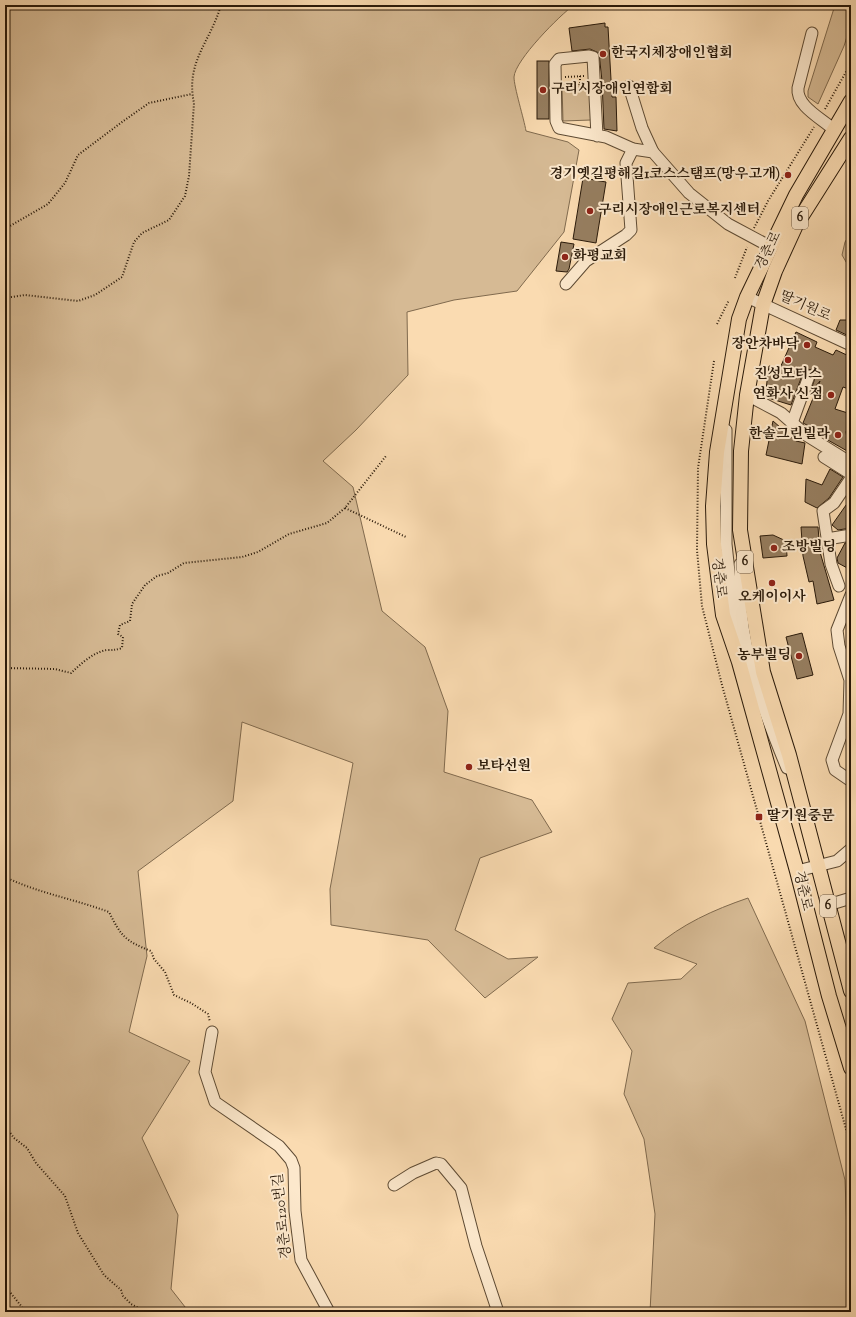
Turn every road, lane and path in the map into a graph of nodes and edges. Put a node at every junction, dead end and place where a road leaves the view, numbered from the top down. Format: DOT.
graph roads {
  1 [pos="221,5"];
  2 [pos="812,33"];
  3 [pos="851,63"];
  4 [pos="580,76"];
  5 [pos="594,76"];
  6 [pos="555,77"];
  7 [pos="580,84"];
  8 [pos="629,86"];
  9 [pos="192,94"];
  10 [pos="851,101"];
  11 [pos="820,117"];
  12 [pos="834,129"];
  13 [pos="597,136"];
  14 [pos="851,138"];
  15 [pos="633,149"];
  16 [pos="653,152"];
  17 [pos="5,229"];
  18 [pos="751,234"];
  19 [pos="771,246"];
  20 [pos="735,278"];
  21 [pos="566,284"];
  22 [pos="747,297"];
  23 [pos="5,298"];
  24 [pos="729,300"];
  25 [pos="763,305"];
  26 [pos="717,324"];
  27 [pos="851,345"];
  28 [pos="809,376"];
  29 [pos="747,395"];
  30 [pos="792,422"];
  31 [pos="386,456"];
  32 [pos="824,457"];
  33 [pos="851,463"];
  34 [pos="851,474"];
  35 [pos="851,478"];
  36 [pos="346,508"];
  37 [pos="851,535"];
  38 [pos="406,537"];
  39 [pos="827,539"];
  40 [pos="839,586"];
  41 [pos="851,595"];
  42 [pos="5,668"];
  43 [pos="851,695"];
  44 [pos="851,781"];
  45 [pos="851,849"];
  46 [pos="818,866"];
  47 [pos="797,871"];
  48 [pos="5,877"];
  49 [pos="851,898"];
  50 [pos="828,905"];
  51 [pos="851,991"];
  52 [pos="212,1032"];
  53 [pos="851,1068"];
  54 [pos="5,1126"];
  55 [pos="394,1186"];
  56 [pos="5,1286"];
  57 [pos="26,1312"];
  58 [pos="146,1312"];
  59 [pos="329,1312"];
  60 [pos="498,1312"];
  1 -- 9 [label="path"];
  2 -- 11 [label="street"];
  3 -- 11 [label="path"];
  4 -- 5 [label="path"];
  4 -- 6 [label="path"];
  4 -- 7 [label="path"];
  5 -- 6 [label="street"];
  5 -- 13 [label="street"];
  6 -- 13 [label="street"];
  8 -- 16 [label="street"];
  9 -- 17 [label="path"];
  9 -- 23 [label="path"];
  10 -- 12 [label="main road, 경춘로"];
  11 -- 12 [label="street"];
  11 -- 18 [label="path"];
  12 -- 19 [label="main road, 경춘로"];
  13 -- 15 [label="street"];
  14 -- 25 [label="main road, 경춘로 / 6"];
  15 -- 16 [label="street"];
  15 -- 21 [label="street"];
  16 -- 18 [label="street"];
  18 -- 19 [label="street"];
  18 -- 20 [label="path"];
  19 -- 22 [label="main road, 경춘로"];
  22 -- 25 [label="street, 딸기원로"];
  22 -- 47 [label="main road, 경춘로"];
  24 -- 26 [label="path"];
  25 -- 27 [label="street, 딸기원로"];
  25 -- 29 [label="main road, 경춘로 / 6"];
  28 -- 30 [label="street"];
  29 -- 30 [label="street"];
  29 -- 46 [label="main road, 경춘로 / 6"];
  30 -- 33 [label="street"];
  31 -- 36 [label="path"];
  32 -- 34 [label="street"];
  35 -- 39 [label="street"];
  36 -- 38 [label="path"];
  36 -- 42 [label="path"];
  37 -- 39 [label="street"];
  39 -- 40 [label="street"];
  41 -- 43 [label="street"];
  43 -- 44 [label="street"];
  45 -- 46 [label="street"];
  46 -- 47 [label="street"];
  46 -- 50 [label="main road, 경춘로 / 6"];
  47 -- 53 [label="main road, 경춘로"];
  48 -- 52 [label="path"];
  49 -- 50 [label="street"];
  50 -- 51 [label="main road, 경춘로 / 6"];
  52 -- 59 [label="street, 경춘로120번길"];
  54 -- 58 [label="path"];
  55 -- 60 [label="street"];
  56 -- 57 [label="path"];
}
